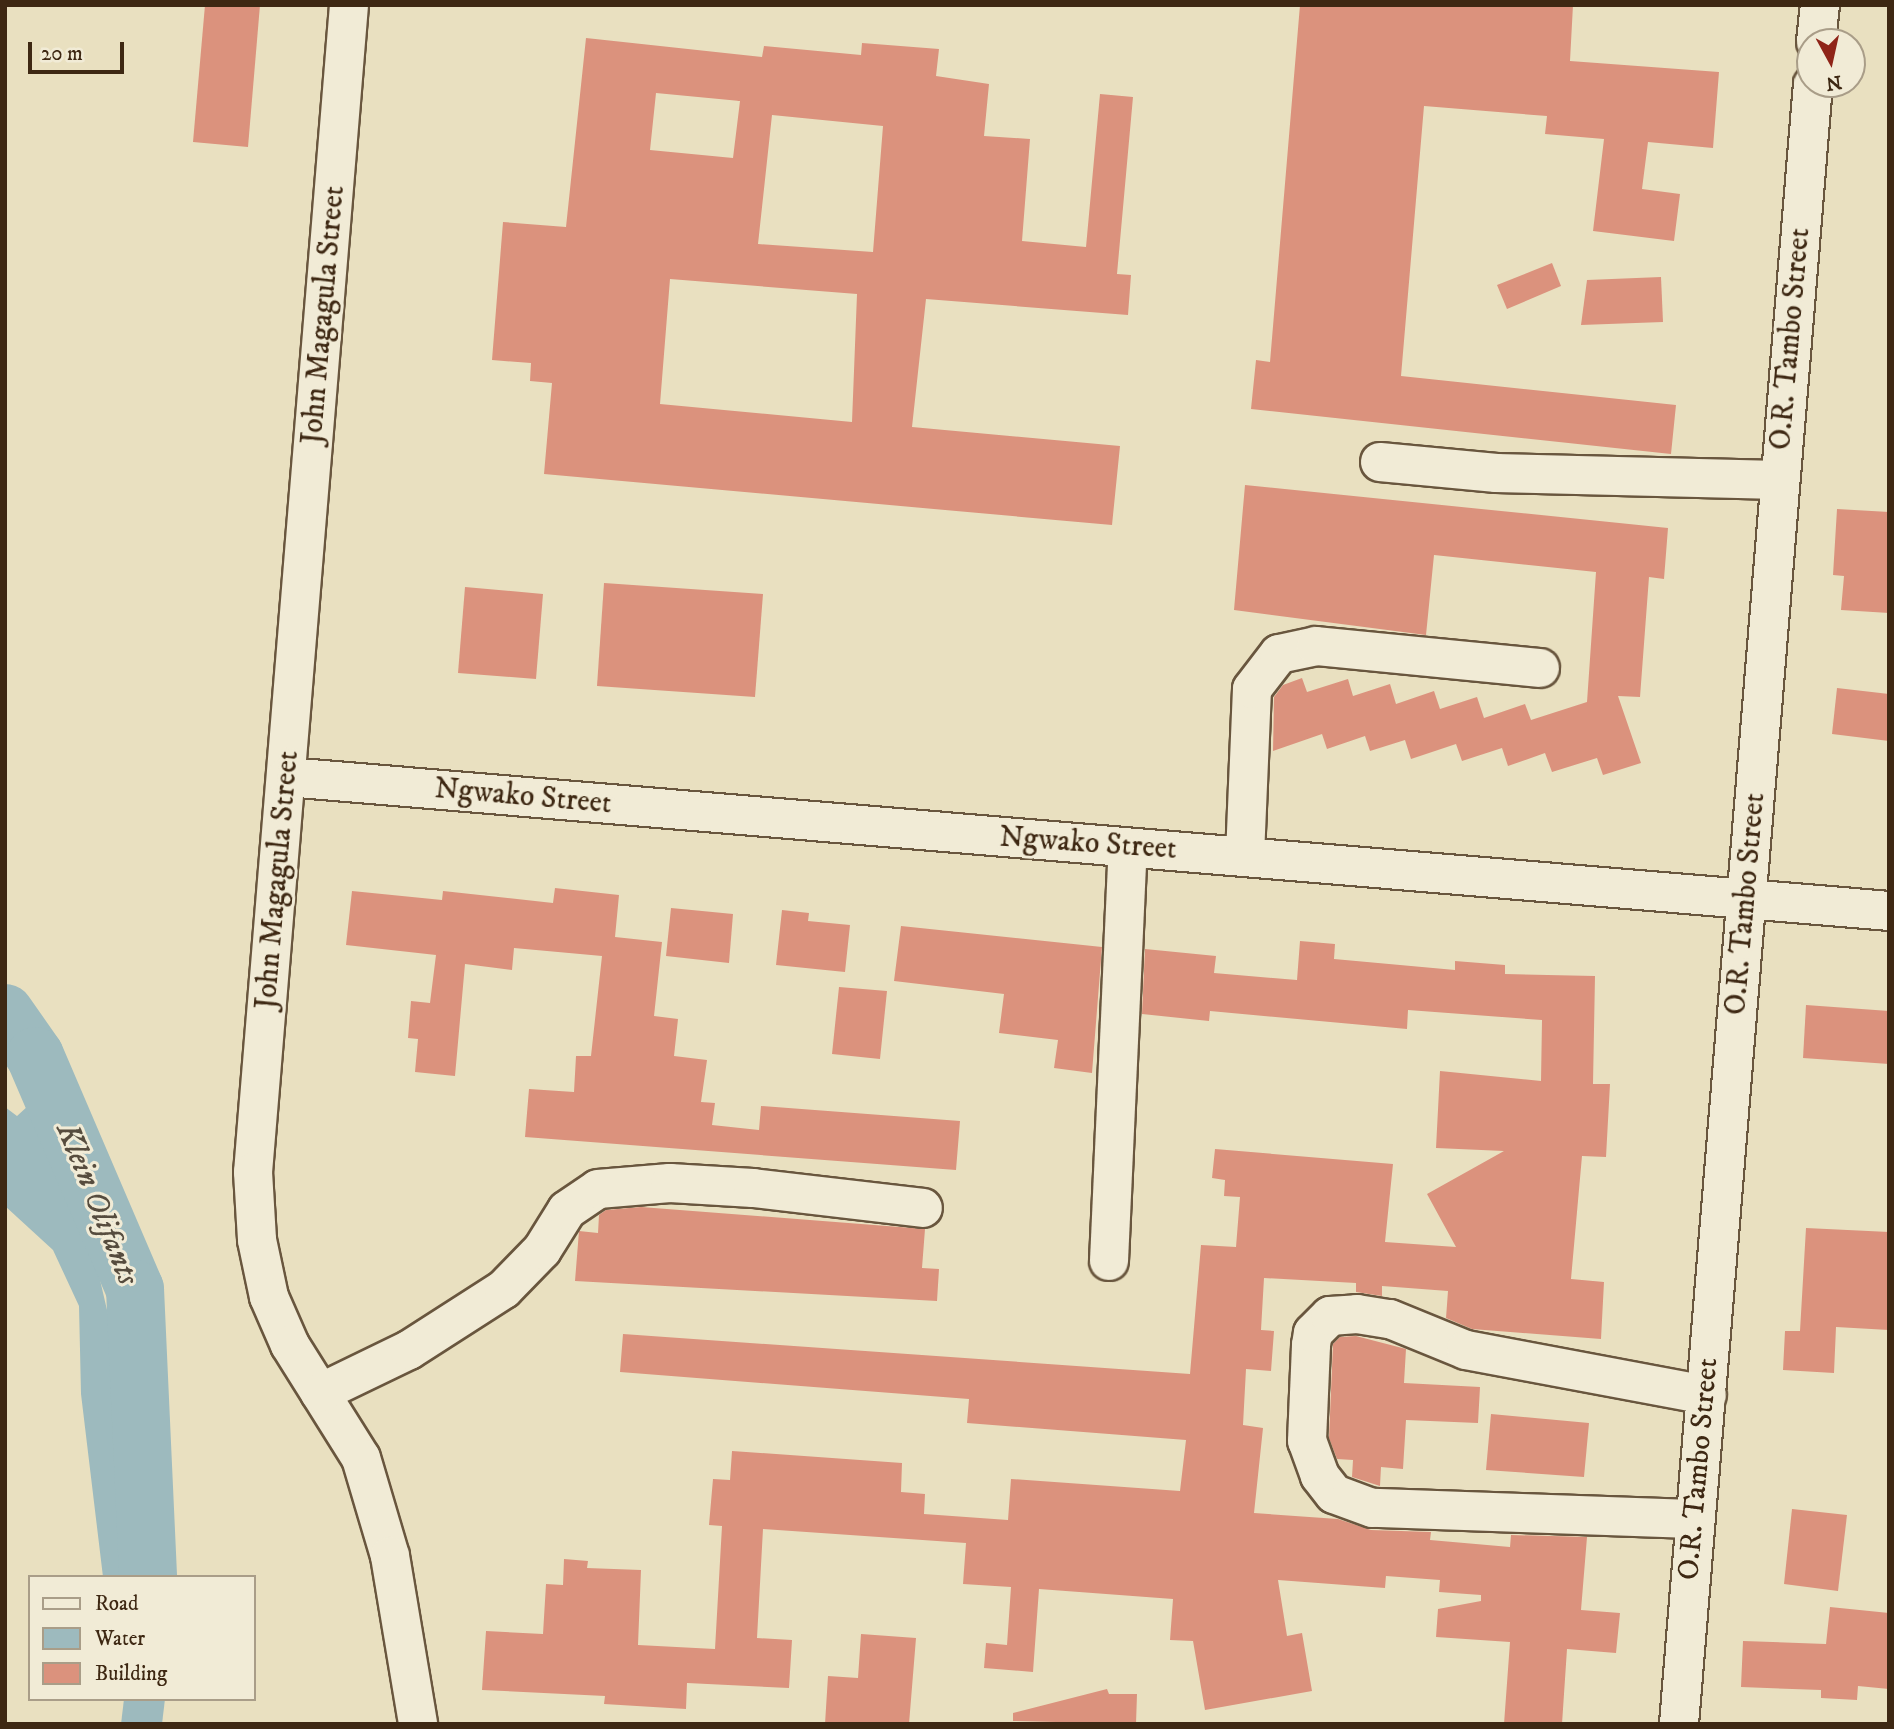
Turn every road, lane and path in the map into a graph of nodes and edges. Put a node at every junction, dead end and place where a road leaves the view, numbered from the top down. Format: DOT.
graph roads {
  1 [pos="349,5"];
  2 [pos="1819,5"];
  3 [pos="1817,28"];
  4 [pos="1812,98"];
  5 [pos="1380,462"];
  6 [pos="1780,480"];
  7 [pos="1540,668"];
  8 [pos="287,777"];
  9 [pos="1128,848"];
  10 [pos="1245,856"];
  11 [pos="1746,899"];
  12 [pos="1889,911"];
  13 [pos="923,1208"];
  14 [pos="1109,1261"];
  15 [pos="320,1393"];
  16 [pos="1707,1395"];
  17 [pos="1692,1519"];
  18 [pos="418,1724"];
  19 [pos="1679,1724"];
  1 -- 8 [label="street, John Magagula Street"];
  2 -- 3 [label="street"];
  4 -- 6 [label="street, O.R. Tambo Street"];
  5 -- 6 [label="street"];
  6 -- 11 [label="street, O.R. Tambo Street"];
  7 -- 10 [label="street"];
  8 -- 9 [label="street, Ngwako Street"];
  8 -- 15 [label="street, John Magagula Street"];
  9 -- 10 [label="street, Ngwako Street"];
  9 -- 14 [label="street"];
  10 -- 11 [label="street, Ngwako Street"];
  11 -- 12 [label="street, Ngwako Street"];
  11 -- 16 [label="street, O.R. Tambo Street"];
  13 -- 15 [label="street"];
  15 -- 18 [label="street, John Magagula Street"];
  16 -- 17 [label="street, O.R. Tambo Street"];
  16 -- 17 [label="street"];
  17 -- 19 [label="street, O.R. Tambo Street"];
}
